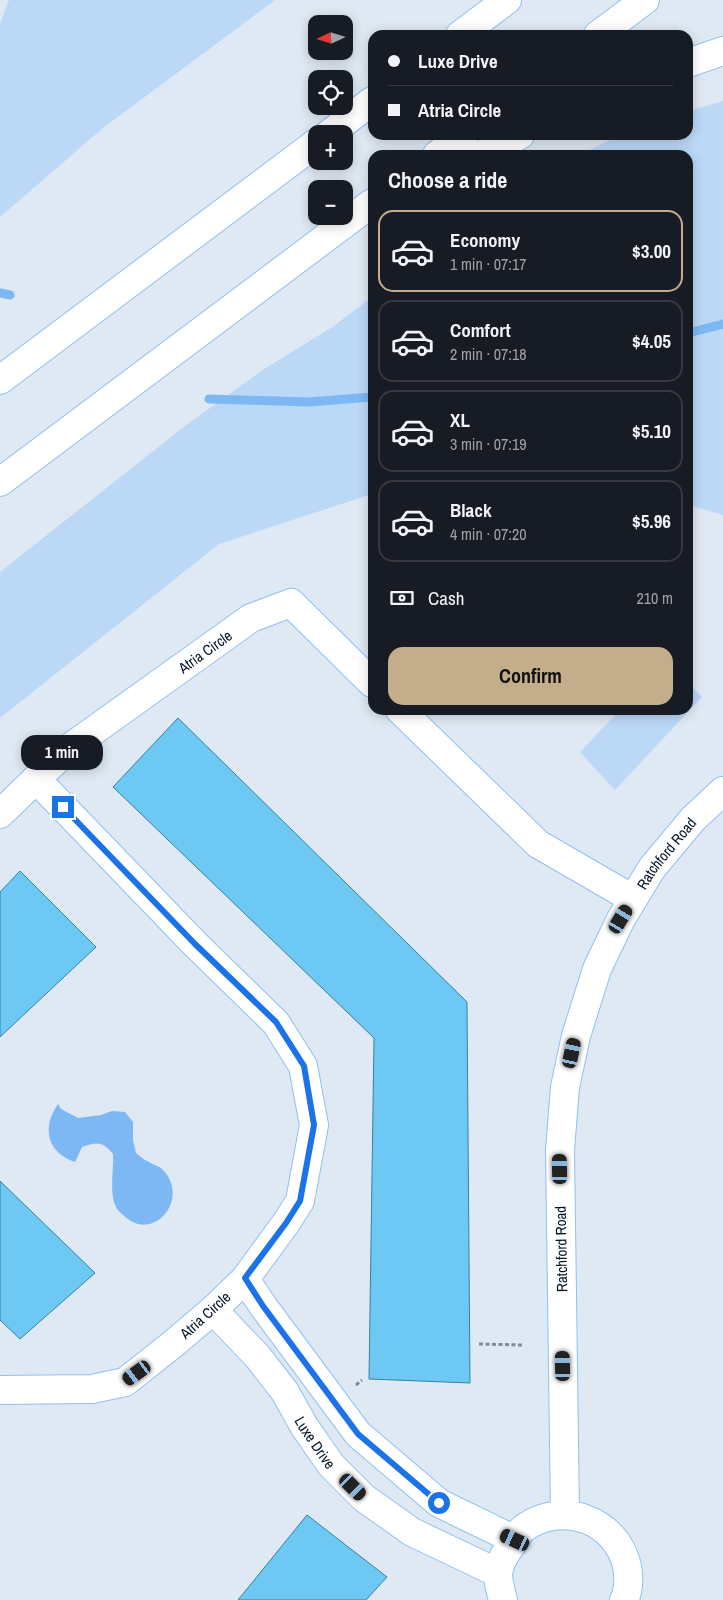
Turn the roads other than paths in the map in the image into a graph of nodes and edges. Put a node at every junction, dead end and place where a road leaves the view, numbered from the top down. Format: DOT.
graph roads {
  1 [pos="507,0"];
  2 [pos="645,0"];
  3 [pos="467,30"];
  4 [pos="605,30"];
  5 [pos="723,51"];
  6 [pos="693,61"];
  7 [pos="368,104"];
  8 [pos="341,125"];
  9 [pos="457,140"];
  10 [pos="510,140"];
  11 [pos="308,149"];
  12 [pos="444,150"];
  13 [pos="490,150"];
  14 [pos="362,214"];
  15 [pos="0,380"];
  16 [pos="0,482"];
  17 [pos="368,679"];
  18 [pos="405,715"];
  19 [pos="36,780"];
  20 [pos="723,790"];
  21 [pos="0,814"];
  22 [pos="633,899"];
  23 [pos="245,1278"];
  24 [pos="213,1310"];
  25 [pos="0,1390"];
  26 [pos="565,1514"];
  27 [pos="515,1540"];
  28 [pos="498,1573"];
  29 [pos="503,1600"];
  30 [pos="624,1600"];
  1 -- 3 [label="main road"];
  2 -- 4 [label="main road"];
  5 -- 6 [label="main road"];
  7 -- 8 [label="main road"];
  9 -- 12 [label="main road"];
  10 -- 13 [label="main road"];
  11 -- 15 [label="main road"];
  14 -- 16 [label="main road"];
  17 -- 19 [label="main road, Atria Circle"];
  18 -- 22 [label="main road"];
  19 -- 21 [label="main road, Atria Circle"];
  19 -- 23 [label="main road, Atria Circle"];
  20 -- 22 [label="main road, Ratchford Road"];
  22 -- 26 [label="main road, Ratchford Road"];
  23 -- 24 [label="main road, Atria Circle"];
  23 -- 27 [label="main road"];
  24 -- 25 [label="main road, Atria Circle"];
  24 -- 28 [label="main road, Luxe Drive"];
  26 -- 27 [label="main road"];
  26 -- 30 [label="main road"];
  27 -- 28 [label="main road"];
  28 -- 29 [label="main road"];
}
